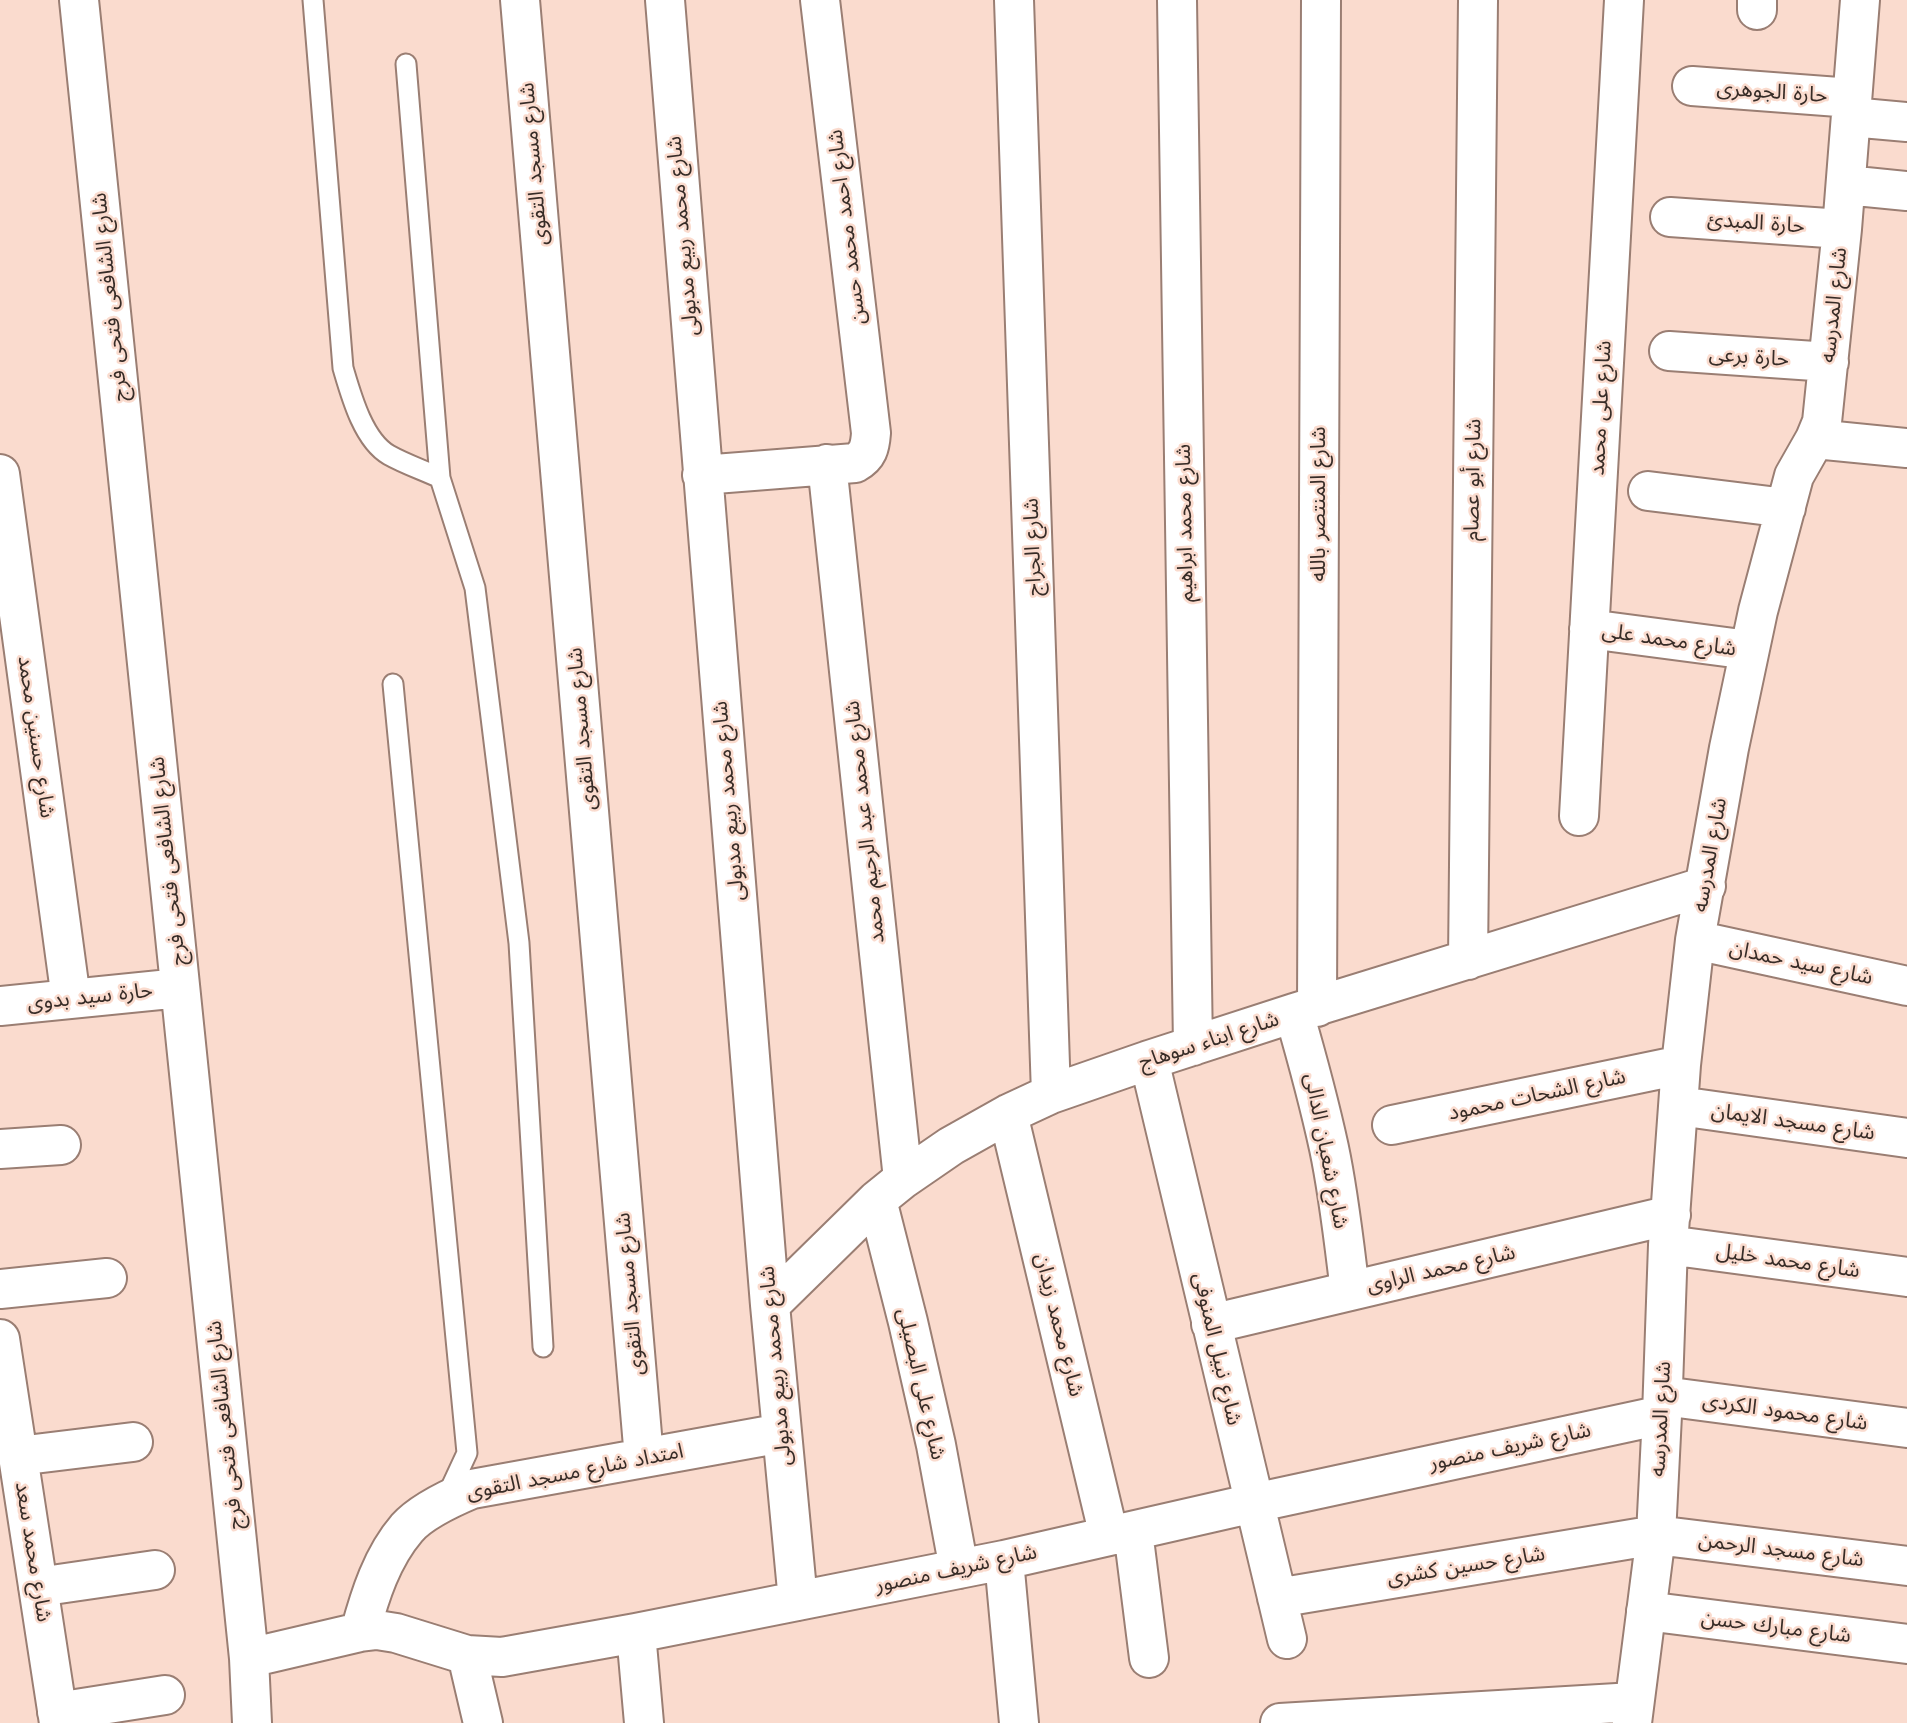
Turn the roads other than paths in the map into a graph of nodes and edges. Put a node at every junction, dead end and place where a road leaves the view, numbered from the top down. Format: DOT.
graph roads {
  1 [pos="79,0"];
  2 [pos="313,0"];
  3 [pos="520,0"];
  4 [pos="665,0"];
  5 [pos="820,0"];
  6 [pos="1014,0"];
  7 [pos="1177,0"];
  8 [pos="1321,0"];
  9 [pos="1478,0"];
  10 [pos="1624,0"];
  11 [pos="1860,0"];
  12 [pos="406,64"];
  13 [pos="1692,86"];
  14 [pos="1851,107"];
  15 [pos="1907,122"];
  16 [pos="1846,185"];
  17 [pos="1907,191"];
  18 [pos="1671,217"];
  19 [pos="1842,229"];
  20 [pos="1669,351"];
  21 [pos="1829,362"];
  22 [pos="1815,439"];
  23 [pos="1907,448"];
  24 [pos="827,464"];
  25 [pos="0,474"];
  26 [pos="702,475"];
  27 [pos="440,478"];
  28 [pos="1648,491"];
  29 [pos="1786,508"];
  30 [pos="1589,629"];
  31 [pos="1749,650"];
  32 [pos="393,684"];
  33 [pos="1579,816"];
  34 [pos="1706,886"];
  35 [pos="1695,940"];
  36 [pos="1468,960"];
  37 [pos="1905,974"];
  38 [pos="180,988"];
  39 [pos="71,999"];
  40 [pos="0,1006"];
  41 [pos="1306,1010"];
  42 [pos="1193,1046"];
  43 [pos="1149,1060"];
  44 [pos="1681,1065"];
  45 [pos="1051,1094"];
  46 [pos="1679,1106"];
  47 [pos="1008,1114"];
  48 [pos="1392,1125"];
  49 [pos="1907,1138"];
  50 [pos="61,1145"];
  51 [pos="0,1149"];
  52 [pos="890,1189"];
  53 [pos="1670,1230"];
  54 [pos="1907,1277"];
  55 [pos="107,1278"];
  56 [pos="0,1289"];
  57 [pos="1350,1291"];
  58 [pos="770,1305"];
  59 [pos="1211,1324"];
  60 [pos="0,1339"];
  61 [pos="543,1347"];
  62 [pos="1663,1405"];
  63 [pos="1907,1428"];
  64 [pos="782,1433"];
  65 [pos="133,1443"];
  66 [pos="18,1456"];
  67 [pos="644,1458"];
  68 [pos="446,1500"];
  69 [pos="1254,1503"];
  70 [pos="1121,1533"];
  71 [pos="1656,1535"];
  72 [pos="1004,1560"];
  73 [pos="1907,1566"];
  74 [pos="959,1569"];
  75 [pos="156,1570"];
  76 [pos="38,1587"];
  77 [pos="1277,1598"];
  78 [pos="797,1601"];
  79 [pos="1646,1611"];
  80 [pos="360,1632"];
  81 [pos="636,1633"];
  82 [pos="1287,1639"];
  83 [pos="1907,1644"];
  84 [pos="467,1656"];
  85 [pos="249,1658"];
  86 [pos="1149,1658"];
  87 [pos="165,1695"];
  88 [pos="1633,1712"];
  89 [pos="58,1717"];
  90 [pos="251,1723"];
  91 [pos="483,1723"];
  92 [pos="644,1723"];
  93 [pos="1019,1723"];
  94 [pos="1280,1723"];
  1 -- 38 [label="street, شارع الشافعى فتحى فرج"];
  2 -- 27 [label="lane"];
  3 -- 67 [label="street, شارع مسجد التقوى"];
  4 -- 26 [label="street, شارع محمد ربيع مدبولى"];
  5 -- 24 [label="street, شارع احمد محمد حسن"];
  6 -- 45 [label="street, شارع الجراج"];
  7 -- 42 [label="street, شارع محمد ابراهيم"];
  8 -- 41 [label="street, شارع المنتصر بالله"];
  9 -- 36 [label="street, شارع أبو عصام"];
  10 -- 30 [label="street, شارع على محمد"];
  11 -- 14 [label="street, شارع المدرسه"];
  12 -- 27 [label="lane"];
  13 -- 14 [label="street, حارة الجوهرى"];
  14 -- 15 [label="street, حارة الجوهرى"];
  14 -- 16 [label="street, شارع المدرسه"];
  16 -- 17 [label="street"];
  16 -- 19 [label="street, شارع المدرسه"];
  18 -- 19 [label="street, حارة المبدئ"];
  19 -- 21 [label="street, شارع المدرسه"];
  20 -- 21 [label="street, حارة برعى"];
  21 -- 22 [label="street, شارع المدرسه"];
  22 -- 23 [label="street"];
  22 -- 29 [label="street, شارع المدرسه"];
  24 -- 26 [label="street"];
  24 -- 52 [label="street, شارع محمد عبد الرحيم محمد"];
  25 -- 39 [label="street, شارع حسنين محمد"];
  26 -- 58 [label="street, شارع محمد ربيع مدبولى"];
  27 -- 61 [label="lane"];
  28 -- 29 [label="street"];
  29 -- 31 [label="street, شارع المدرسه"];
  30 -- 31 [label="street, شارع محمد على"];
  30 -- 33 [label="street, شارع على محمد"];
  31 -- 34 [label="street, شارع المدرسه"];
  32 -- 68 [label="lane"];
  34 -- 35 [label="street, شارع المدرسه"];
  34 -- 36 [label="street, شارع ابناء سوهاج"];
  35 -- 37 [label="street, شارع سيد حمدان"];
  35 -- 44 [label="street, شارع المدرسه"];
  36 -- 41 [label="street, شارع ابناء سوهاج"];
  38 -- 39 [label="street, حارة سيد بدوى"];
  38 -- 85 [label="street, شارع الشافعى فتحى فرج"];
  39 -- 40 [label="street, حارة سيد بدوى"];
  41 -- 42 [label="street, شارع ابناء سوهاج"];
  41 -- 57 [label="street, شارع شعبان الدالى"];
  42 -- 43 [label="street, شارع ابناء سوهاج"];
  43 -- 45 [label="street, شارع ابناء سوهاج"];
  43 -- 59 [label="street, شارع نبيل المنوفى"];
  44 -- 46 [label="street, شارع المدرسه"];
  44 -- 48 [label="street, شارع الشحات محمود"];
  45 -- 47 [label="street, شارع ابناء سوهاج"];
  46 -- 49 [label="street, شارع مسجد الايمان"];
  46 -- 53 [label="street, شارع المدرسه"];
  47 -- 52 [label="street, شارع ابناء سوهاج"];
  47 -- 70 [label="street, شارع محمد زيدان"];
  50 -- 51 [label="street"];
  52 -- 58 [label="street, شارع ابناء سوهاج"];
  52 -- 74 [label="street, شارع على البصيلى"];
  53 -- 54 [label="street, شارع محمد خليل"];
  53 -- 57 [label="street, شارع محمد الراوى"];
  53 -- 62 [label="street, شارع المدرسه"];
  55 -- 56 [label="street"];
  57 -- 59 [label="street, شارع محمد الراوى"];
  58 -- 64 [label="street, شارع محمد ربيع مدبولى"];
  59 -- 69 [label="street, شارع نبيل المنوفى"];
  60 -- 66 [label="street, شارع محمد سعد"];
  62 -- 63 [label="street, شارع محمود الكردى"];
  62 -- 69 [label="street, شارع شريف منصور"];
  62 -- 71 [label="street, شارع المدرسه"];
  64 -- 67 [label="street, امتداد شارع مسجد التقوى"];
  64 -- 78 [label="street, شارع محمد ربيع مدبولى"];
  65 -- 66 [label="street"];
  66 -- 76 [label="street, شارع محمد سعد"];
  67 -- 68 [label="street, امتداد شارع مسجد التقوى"];
  68 -- 80 [label="street, امتداد شارع مسجد التقوى"];
  69 -- 70 [label="street, شارع شريف منصور"];
  69 -- 77 [label="street, شارع نبيل المنوفى"];
  70 -- 72 [label="street, شارع شريف منصور"];
  70 -- 86 [label="street, شارع محمد زيدان"];
  71 -- 73 [label="street, شارع مسجد الرحمن"];
  71 -- 77 [label="street, شارع حسين كشرى"];
  71 -- 79 [label="street, شارع المدرسه"];
  72 -- 74 [label="street, شارع شريف منصور"];
  72 -- 93 [label="street"];
  74 -- 78 [label="street, شارع شريف منصور"];
  75 -- 76 [label="street"];
  76 -- 89 [label="street, شارع محمد سعد"];
  77 -- 82 [label="street, شارع نبيل المنوفى"];
  78 -- 81 [label="street, شارع شريف منصور"];
  79 -- 83 [label="street, شارع مبارك حسن"];
  79 -- 88 [label="street, شارع المدرسه"];
  80 -- 84 [label="street, شارع شريف منصور"];
  80 -- 85 [label="street, شارع شريف منصور"];
  81 -- 84 [label="street, شارع شريف منصور"];
  81 -- 92 [label="street"];
  84 -- 91 [label="street"];
  85 -- 90 [label="street, شارع الشافعى فتحى فرج"];
  87 -- 89 [label="street"];
  88 -- 94 [label="street"];
}
